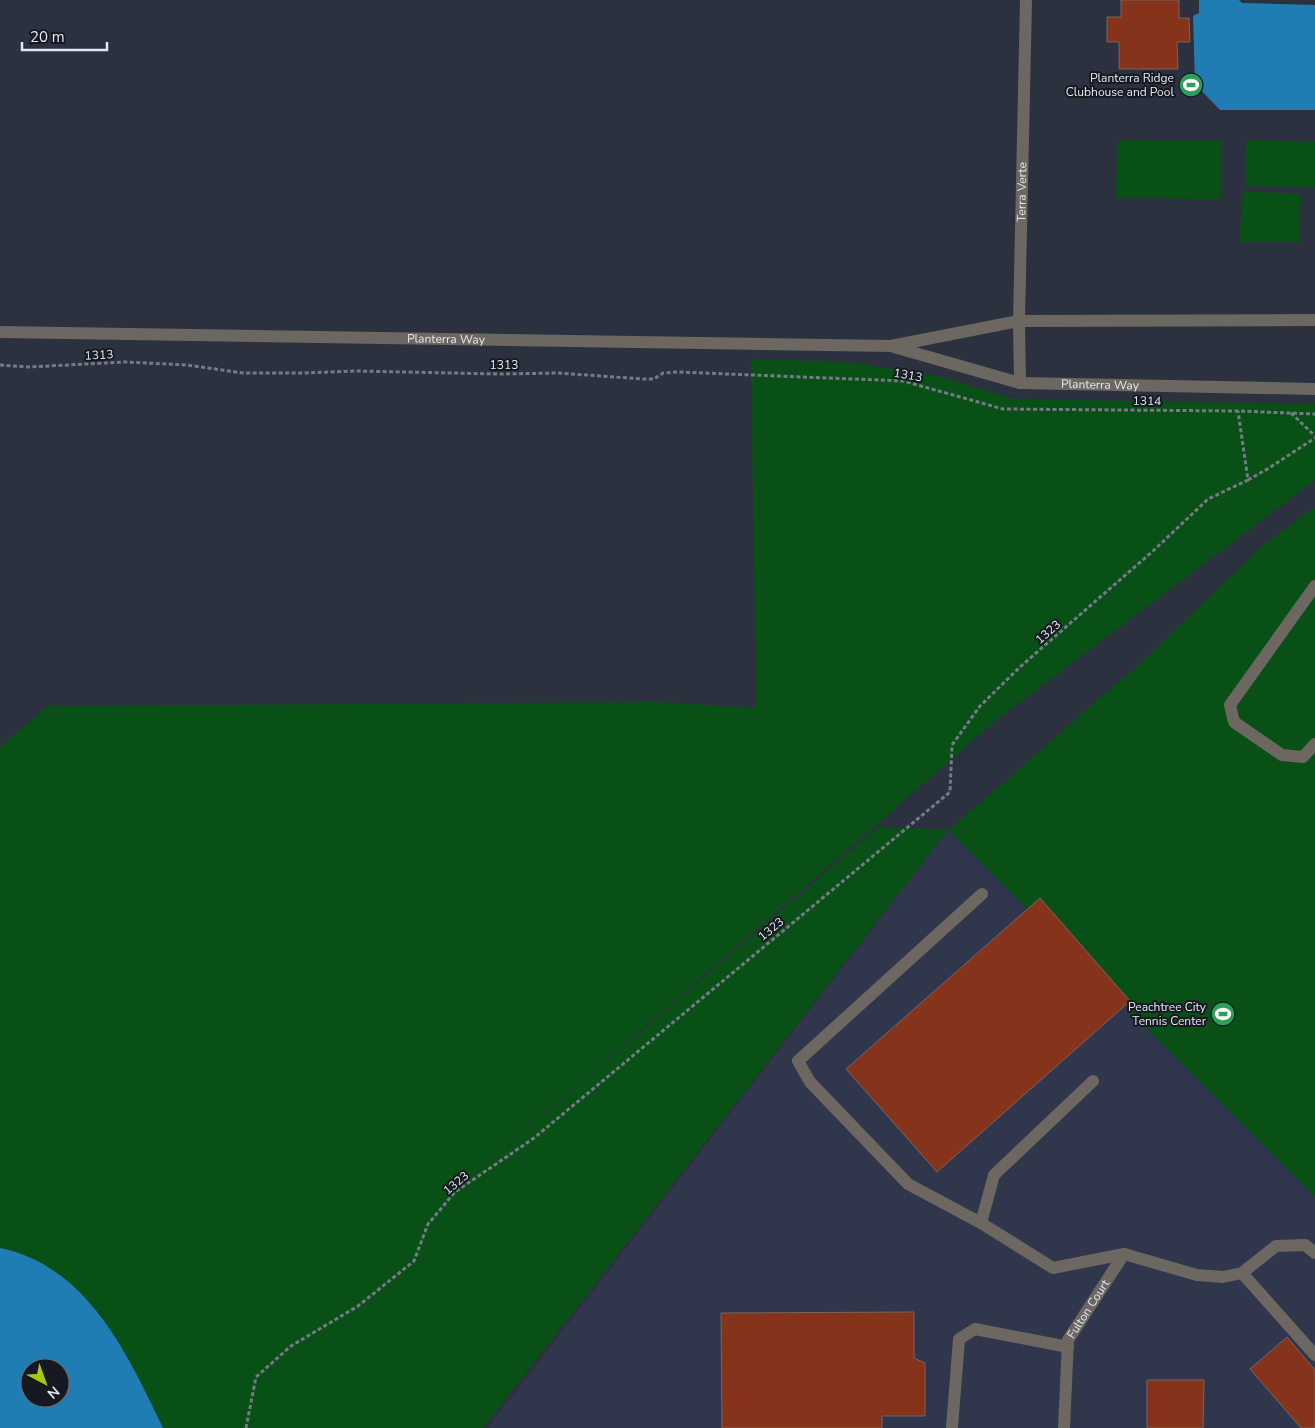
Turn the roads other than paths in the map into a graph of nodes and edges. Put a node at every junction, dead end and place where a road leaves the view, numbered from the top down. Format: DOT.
graph roads {
  1 [pos="1026,0"];
  2 [pos="1315,320"];
  3 [pos="1019,321"];
  4 [pos="0,332"];
  5 [pos="892,346"];
  6 [pos="1020,382"];
  7 [pos="1315,389"];
  8 [pos="1315,586"];
  9 [pos="1315,744"];
  10 [pos="982,894"];
  11 [pos="1093,1081"];
  12 [pos="982,1223"];
  13 [pos="1315,1253"];
  14 [pos="1124,1254"];
  15 [pos="1242,1273"];
  16 [pos="1068,1347"];
  17 [pos="1315,1355"];
  18 [pos="952,1428"];
  19 [pos="1064,1428"];
  1 -- 3 [label="street, Terra Verte"];
  2 -- 3 [label="street, Planterra Way"];
  3 -- 5 [label="street, Planterra Way"];
  3 -- 6 [label="street, Terra Verte"];
  4 -- 5 [label="street, Planterra Way"];
  5 -- 6 [label="street, Planterra Way"];
  6 -- 7 [label="street, Planterra Way"];
  8 -- 9 [label="street"];
  10 -- 12 [label="street"];
  11 -- 12 [label="street"];
  12 -- 14 [label="street"];
  13 -- 15 [label="street"];
  14 -- 15 [label="street"];
  14 -- 16 [label="street, Fulton Court"];
  15 -- 17 [label="street"];
  16 -- 18 [label="street"];
  16 -- 19 [label="street, Fulton Court"];
}
